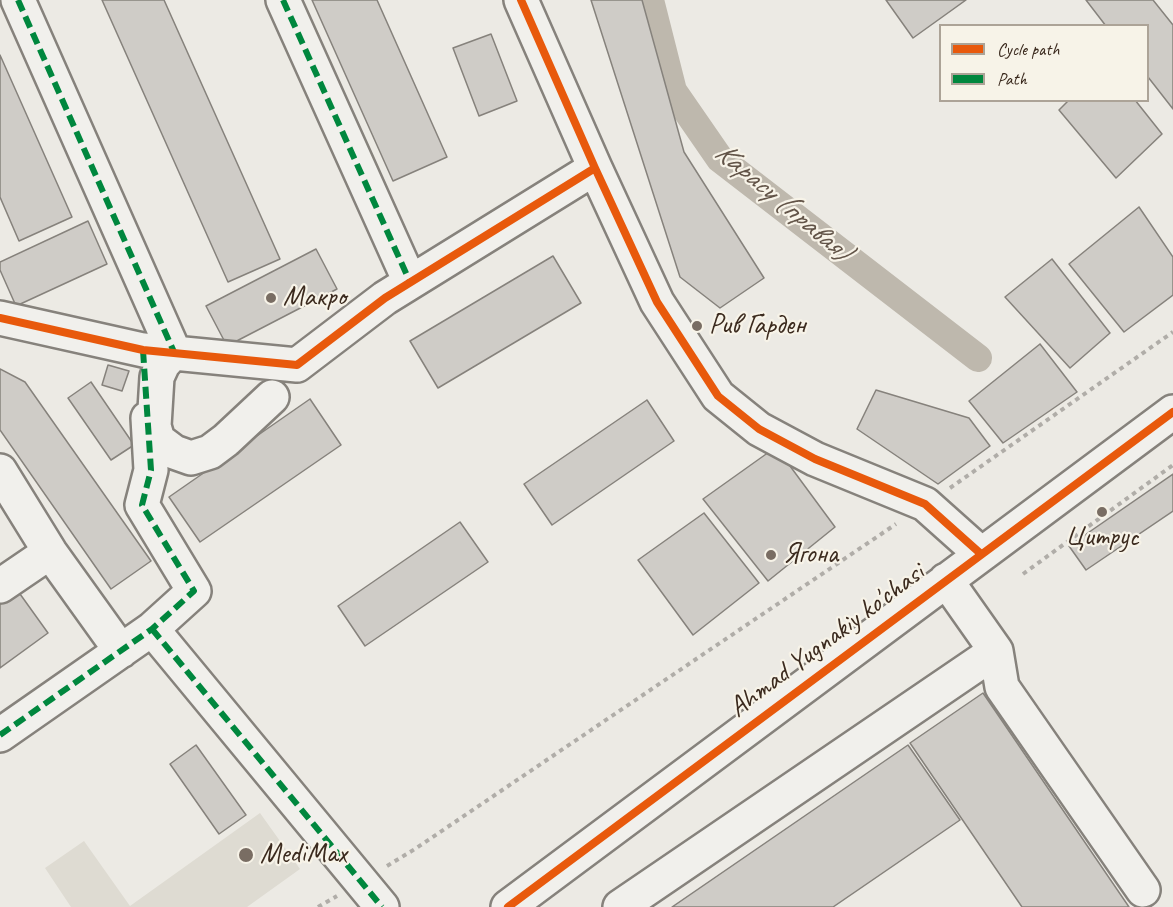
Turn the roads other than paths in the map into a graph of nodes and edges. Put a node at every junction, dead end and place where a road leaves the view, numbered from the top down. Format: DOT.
graph roads {
  1 [pos="18,0"];
  2 [pos="283,0"];
  3 [pos="521,0"];
  4 [pos="595,168"];
  5 [pos="410,282"];
  6 [pos="0,318"];
  7 [pos="158,351"];
  8 [pos="272,397"];
  9 [pos="1171,417"];
  10 [pos="5,487"];
  11 [pos="50,552"];
  12 [pos="981,554"];
  13 [pos="946,580"];
  14 [pos="0,586"];
  15 [pos="152,628"];
  16 [pos="121,651"];
  17 [pos="996,651"];
  18 [pos="0,735"];
  19 [pos="1143,890"];
  20 [pos="382,907"];
  21 [pos="508,907"];
  22 [pos="620,907"];
  1 -- 7 [label="street"];
  2 -- 5 [label="street"];
  3 -- 4 [label="street"];
  4 -- 5 [label="street"];
  4 -- 12 [label="street"];
  5 -- 7 [label="street"];
  6 -- 7 [label="street"];
  7 -- 8 [label="street"];
  7 -- 15 [label="street"];
  9 -- 12 [label="street, Ahmad Yugnakiy ko'chasi"];
  10 -- 11 [label="street"];
  11 -- 14 [label="street"];
  11 -- 16 [label="street"];
  12 -- 13 [label="street, Ahmad Yugnakiy ko'chasi"];
  13 -- 17 [label="street"];
  13 -- 21 [label="street, Ahmad Yugnakiy ko'chasi"];
  15 -- 16 [label="street"];
  15 -- 20 [label="street"];
  16 -- 18 [label="street"];
  17 -- 19 [label="street"];
  17 -- 22 [label="street"];
}
